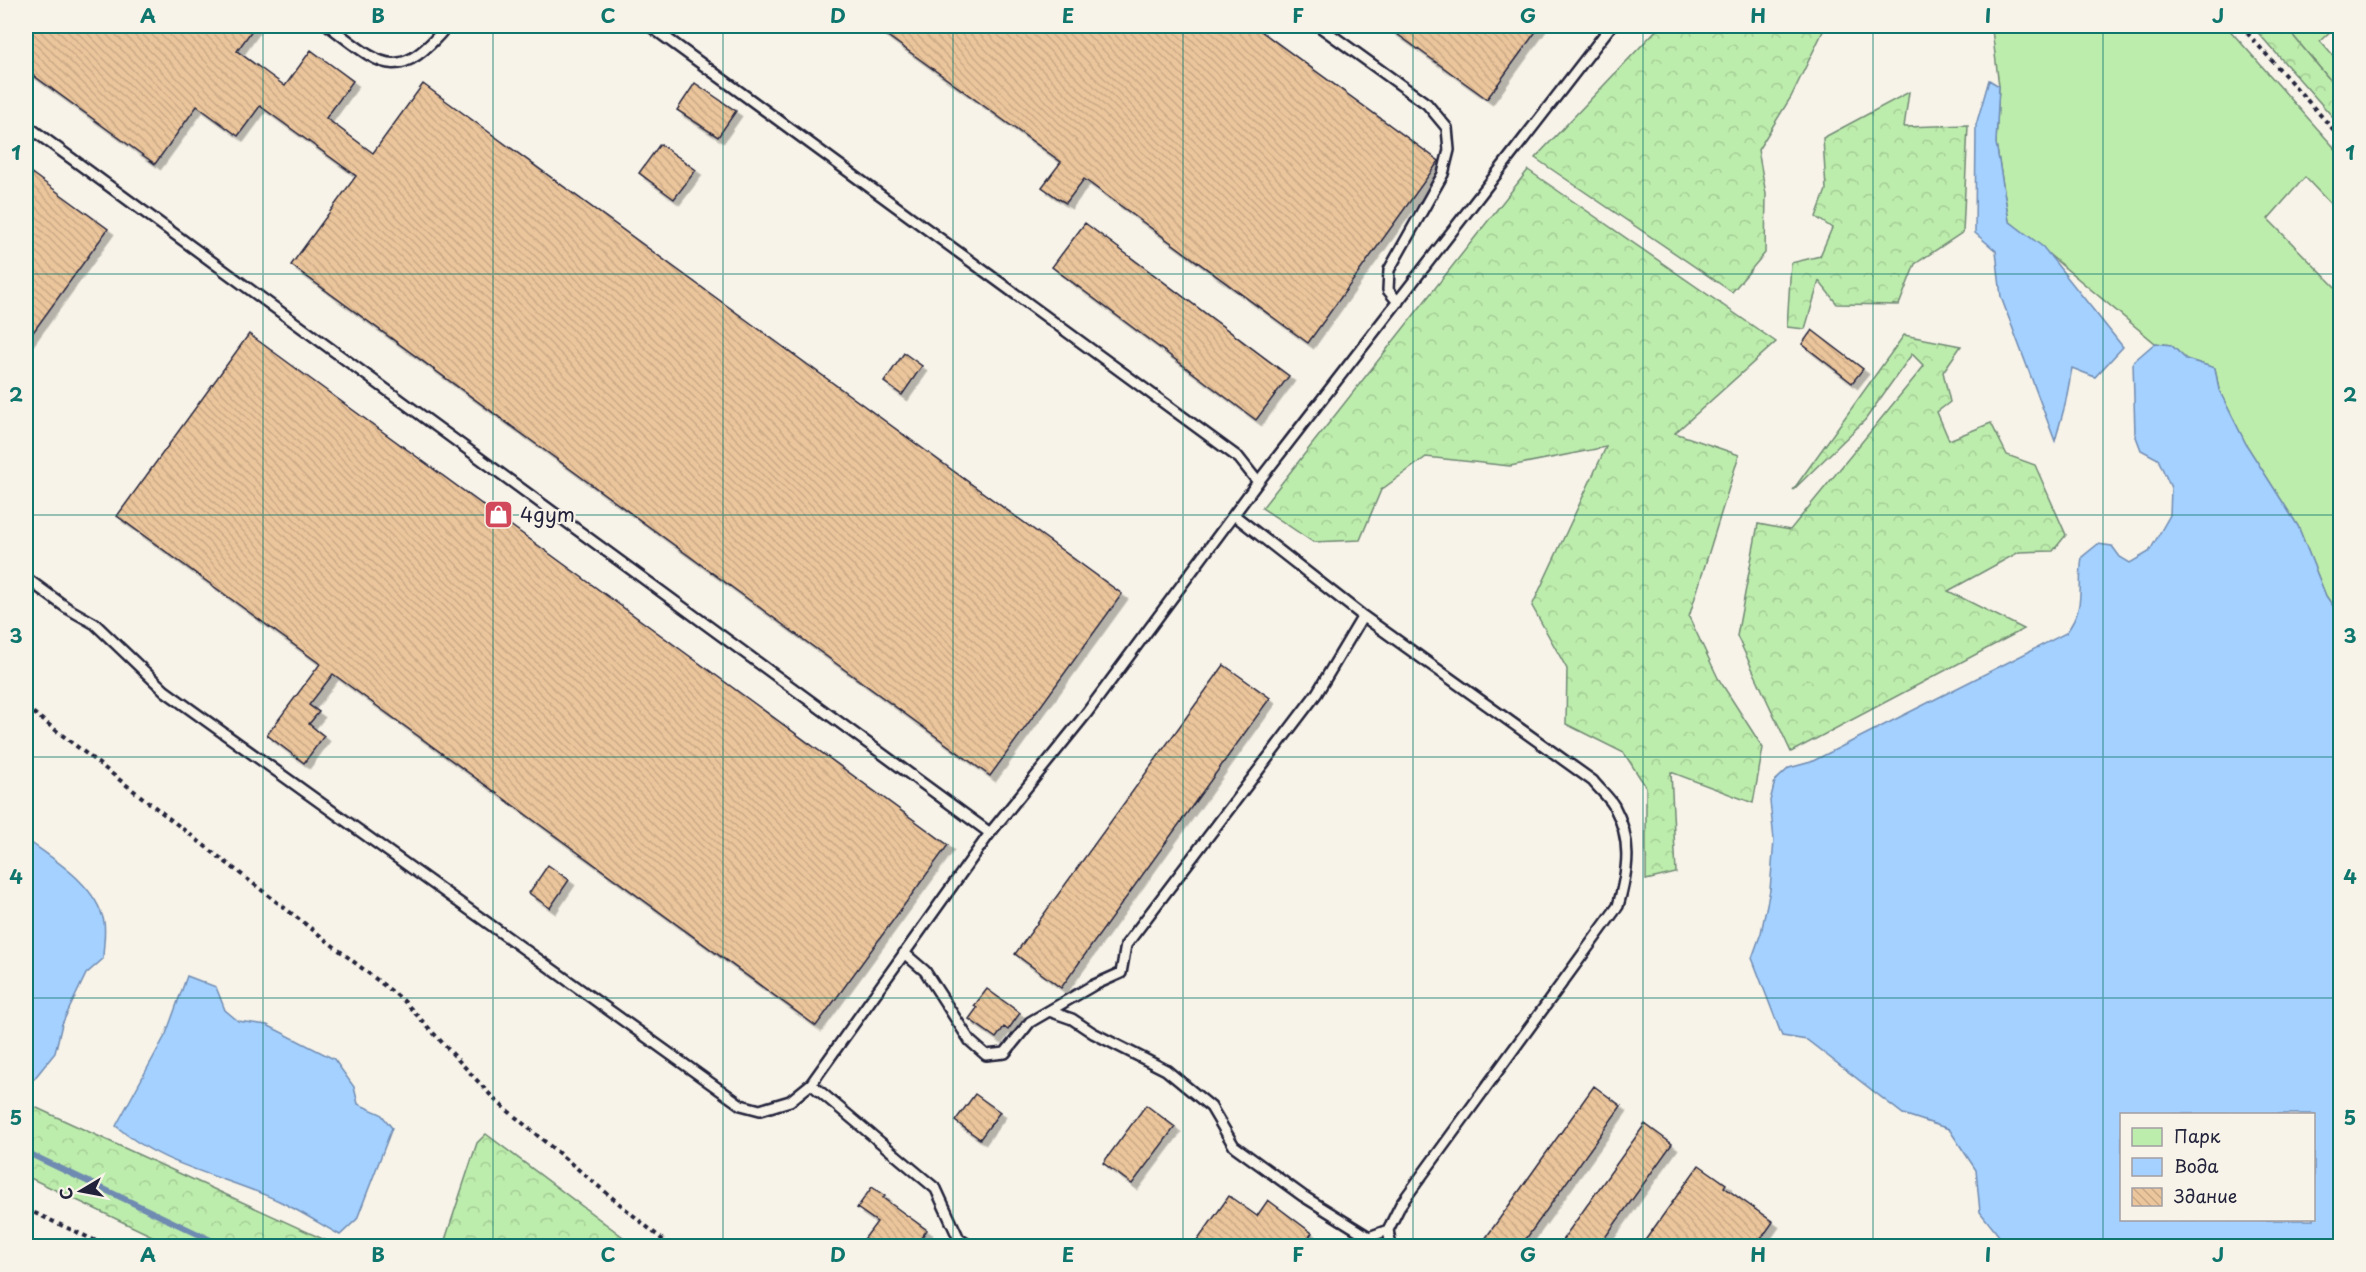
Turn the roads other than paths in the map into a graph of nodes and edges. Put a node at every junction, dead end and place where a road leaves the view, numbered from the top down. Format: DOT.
graph roads {
  1 [pos="329,26"];
  2 [pos="447,26"];
  3 [pos="650,26"];
  4 [pos="1319,26"];
  5 [pos="1611,26"];
  6 [pos="26,125"];
  7 [pos="1398,302"];
  8 [pos="1258,482"];
  9 [pos="1234,515"];
  10 [pos="26,578"];
  11 [pos="1363,616"];
  12 [pos="990,833"];
  13 [pos="904,953"];
  14 [pos="1049,1011"];
  15 [pos="810,1084"];
  16 [pos="1388,1230"];
  17 [pos="959,1243"];
  18 [pos="970,1246"];
  19 [pos="1391,1246"];
  1 -- 2 [label="lane"];
  3 -- 8 [label="lane"];
  4 -- 7 [label="lane"];
  5 -- 7 [label="lane"];
  6 -- 12 [label="lane"];
  7 -- 8 [label="lane"];
  8 -- 9 [label="lane"];
  9 -- 11 [label="lane"];
  9 -- 12 [label="lane"];
  10 -- 15 [label="lane"];
  11 -- 14 [label="lane"];
  11 -- 16 [label="lane"];
  12 -- 13 [label="lane"];
  13 -- 14 [label="lane"];
  13 -- 15 [label="lane"];
  14 -- 16 [label="lane"];
  15 -- 17 [label="lane"];
  16 -- 19 [label="lane"];
  17 -- 18 [label="lane"];
}
